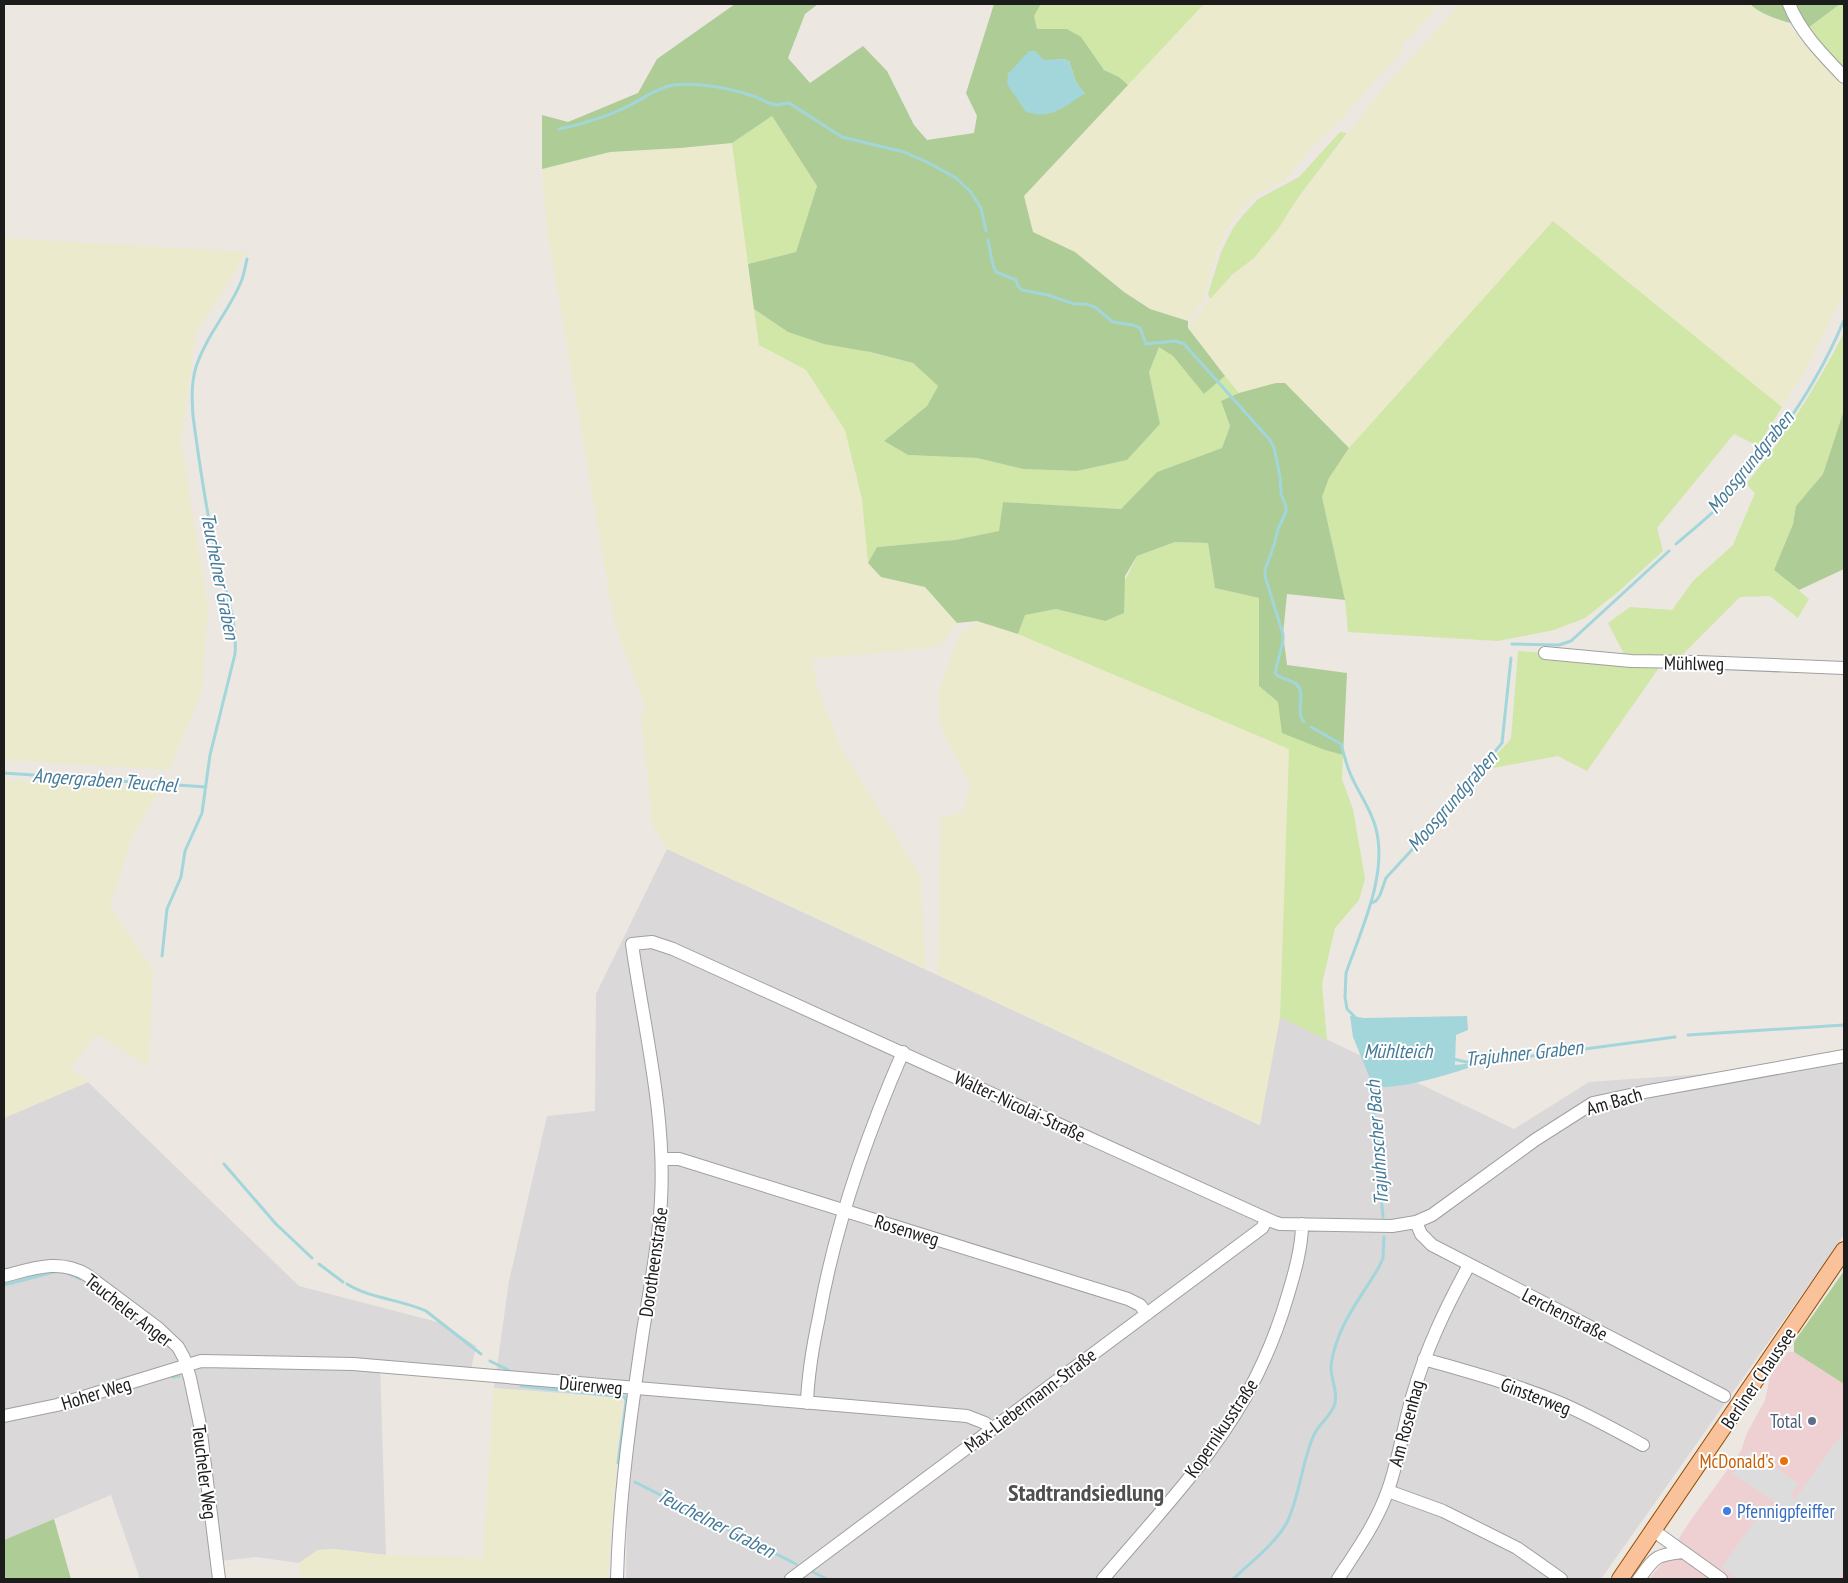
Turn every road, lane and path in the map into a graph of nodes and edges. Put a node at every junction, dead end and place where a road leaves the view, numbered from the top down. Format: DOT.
graph roads {
  1 [pos="1788,4"];
  2 [pos="1844,77"];
  3 [pos="1545,653"];
  4 [pos="1844,668"];
  5 [pos="632,944"];
  6 [pos="903,1052"];
  7 [pos="1844,1056"];
  8 [pos="662,1159"];
  9 [pos="844,1210"];
  10 [pos="1267,1219"];
  11 [pos="1416,1222"];
  12 [pos="1302,1224"];
  13 [pos="1844,1250"];
  14 [pos="1469,1265"];
  15 [pos="4,1276"];
  16 [pos="1147,1314"];
  17 [pos="1424,1359"];
  18 [pos="186,1365"];
  19 [pos="635,1389"];
  20 [pos="1724,1396"];
  21 [pos="806,1403"];
  22 [pos="4,1416"];
  23 [pos="991,1430"];
  24 [pos="1643,1445"];
  25 [pos="1388,1491"];
  26 [pos="1654,1531"];
  27 [pos="1683,1552"];
  28 [pos="219,1579"];
  29 [pos="617,1579"];
  30 [pos="791,1579"];
  31 [pos="1104,1579"];
  32 [pos="1338,1579"];
  33 [pos="1561,1579"];
  34 [pos="1620,1579"];
  35 [pos="1639,1579"];
  36 [pos="1721,1579"];
  1 -- 2 [label="street"];
  3 -- 4 [label="street, Mühlweg"];
  5 -- 6 [label="street, Walter-Nicolai-Straße"];
  5 -- 8 [label="street, Dorotheenstraße"];
  6 -- 9 [label="street"];
  6 -- 10 [label="street, Walter-Nicolai-Straße"];
  7 -- 11 [label="street, Am Bach"];
  8 -- 9 [label="street, Rosenweg"];
  8 -- 19 [label="street, Dorotheenstraße"];
  9 -- 16 [label="street, Rosenweg"];
  9 -- 21 [label="street"];
  10 -- 12 [label="street, Walter-Nicolai-Straße"];
  10 -- 16 [label="street, Max-Liebermann-Straße"];
  11 -- 12 [label="street, Walter-Nicolai-Straße"];
  11 -- 14 [label="street, Lerchenstraße"];
  12 -- 31 [label="street, Kopernikusstraße"];
  13 -- 26 [label="main road, Berliner Chaussee"];
  14 -- 17 [label="street, Am Rosenhag"];
  14 -- 20 [label="street, Lerchenstraße"];
  15 -- 18 [label="street, Teucheler Anger"];
  16 -- 23 [label="street, Max-Liebermann-Straße"];
  17 -- 24 [label="street, Ginsterweg"];
  17 -- 25 [label="street, Am Rosenhag"];
  18 -- 19 [label="street, Dürerweg"];
  18 -- 22 [label="street, Hoher Weg"];
  18 -- 28 [label="street, Teucheler Weg"];
  19 -- 21 [label="street, Dürerweg"];
  19 -- 29 [label="street, Dorotheenstraße"];
  21 -- 23 [label="street, Dürerweg"];
  23 -- 30 [label="street, Max-Liebermann-Straße"];
  25 -- 32 [label="street, Am Rosenhag"];
  25 -- 33 [label="street"];
  26 -- 27 [label="street"];
  26 -- 34 [label="main road, Berliner Chaussee"];
  27 -- 35 [label="street"];
  27 -- 36 [label="street"];
}
